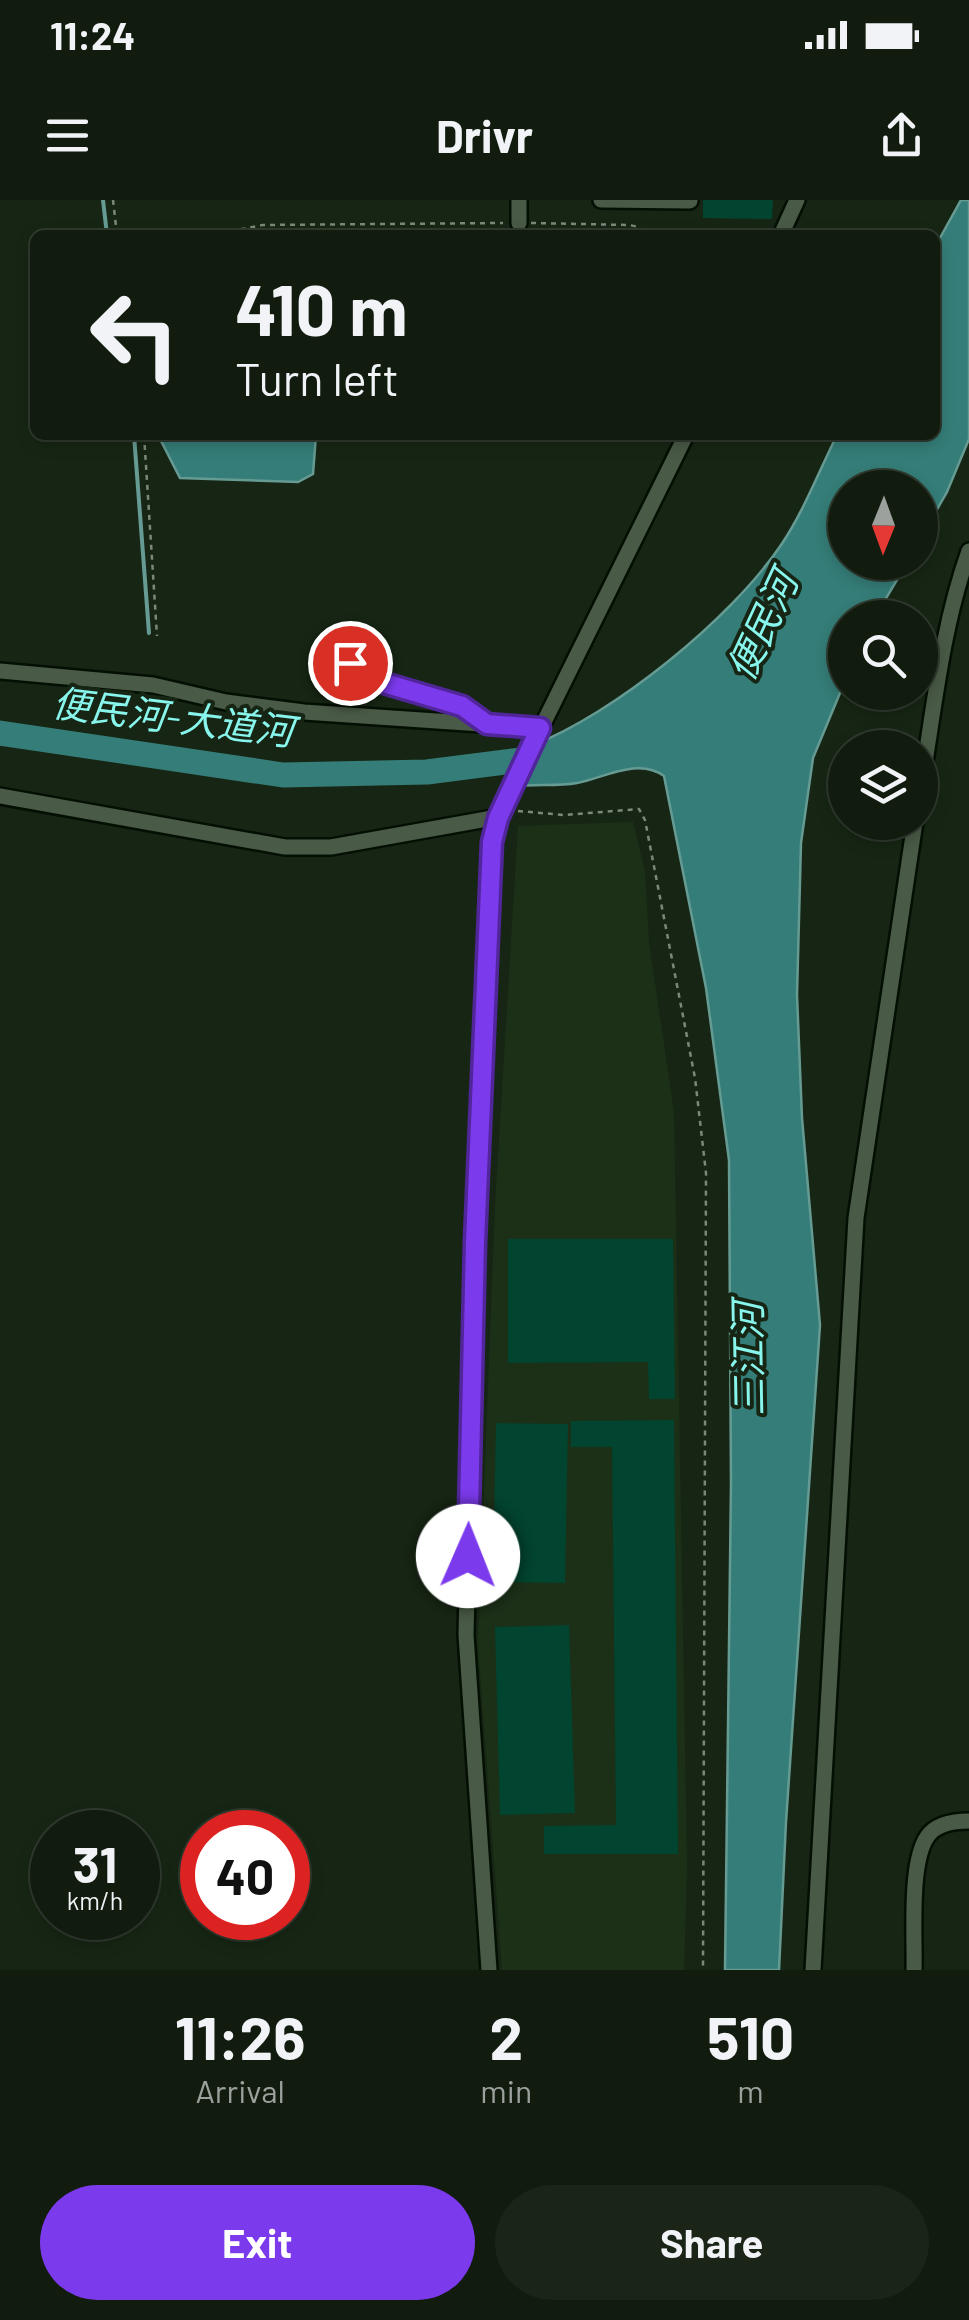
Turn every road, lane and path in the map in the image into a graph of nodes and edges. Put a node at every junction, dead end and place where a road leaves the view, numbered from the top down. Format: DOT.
graph roads {
  1 [pos="113,200"];
  2 [pos="518,200"];
  3 [pos="601,200"];
  4 [pos="797,200"];
  5 [pos="690,205"];
  6 [pos="519,223"];
  7 [pos="116,230"];
  8 [pos="235,230"];
  9 [pos="642,230"];
  10 [pos="783,230"];
  11 [pos="144,440"];
  12 [pos="684,440"];
  13 [pos="969,551"];
  14 [pos="157,636"];
  15 [pos="350,652"];
  16 [pos="0,671"];
  17 [pos="487,724"];
  18 [pos="929,730"];
  19 [pos="538,732"];
  20 [pos="0,796"];
  21 [pos="501,811"];
  22 [pos="912,840"];
  23 [pos="969,1821"];
  24 [pos="488,1970"];
  25 [pos="703,1970"];
  26 [pos="813,1970"];
  27 [pos="914,1970"];
  1 -- 7 [label="path"];
  2 -- 6 [label="street"];
  3 -- 5 [label="street"];
  4 -- 10 [label="street"];
  6 -- 8 [label="path"];
  6 -- 9 [label="path"];
  11 -- 14 [label="path"];
  12 -- 19 [label="street"];
  13 -- 18 [label="street"];
  15 -- 17 [label="street"];
  16 -- 17 [label="street"];
  17 -- 19 [label="street"];
  19 -- 21 [label="street"];
  20 -- 21 [label="street"];
  21 -- 24 [label="street"];
  21 -- 25 [label="path"];
  22 -- 26 [label="street"];
  23 -- 27 [label="street"];
}
